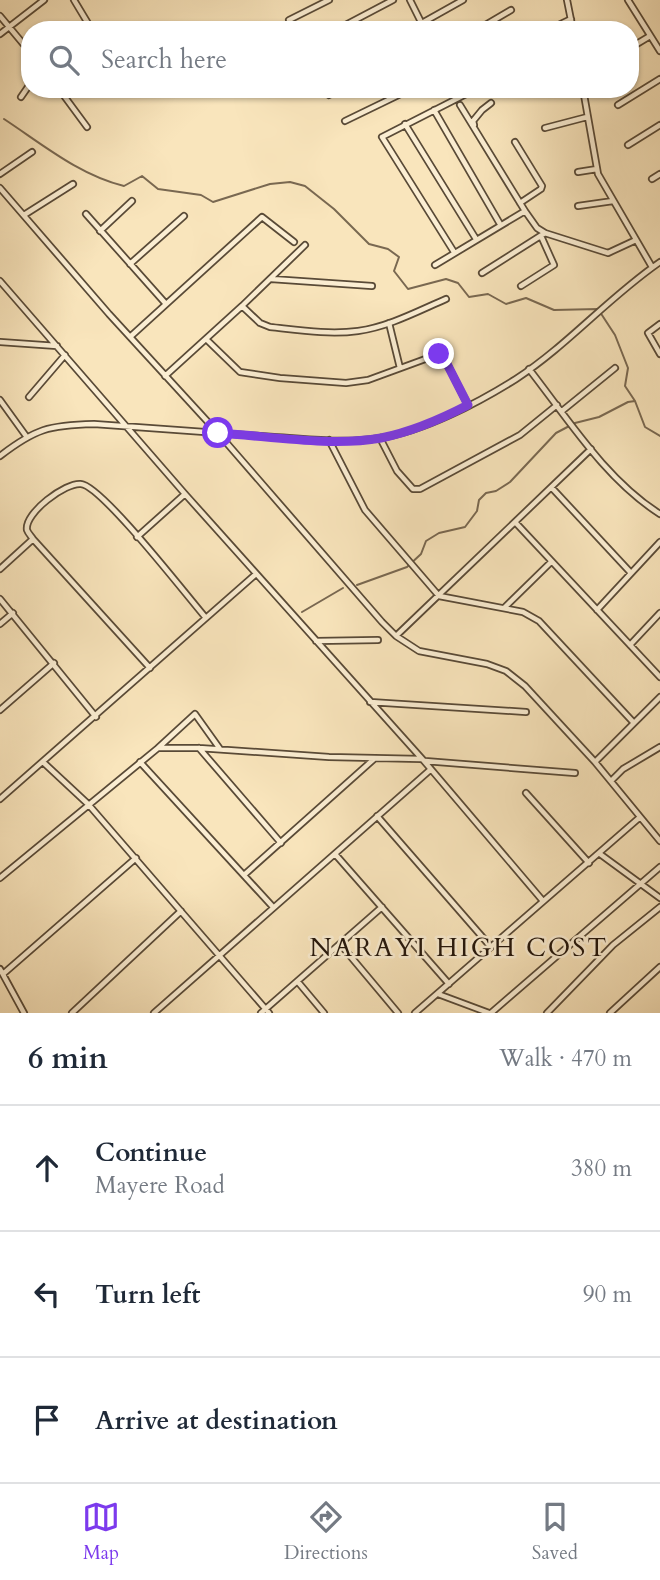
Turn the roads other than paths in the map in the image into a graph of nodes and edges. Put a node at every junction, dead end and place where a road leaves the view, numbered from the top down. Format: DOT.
graph roads {
  1 [pos="44,0"];
  2 [pos="74,0"];
  3 [pos="328,0"];
  4 [pos="393,0"];
  5 [pos="410,0"];
  6 [pos="463,0"];
  7 [pos="567,0"];
  8 [pos="628,0"];
  9 [pos="511,10"];
  10 [pos="0,16"];
  11 [pos="571,19"];
  12 [pos="289,20"];
  13 [pos="86,21"];
  14 [pos="353,21"];
  15 [pos="421,21"];
  16 [pos="426,21"];
  17 [pos="492,21"];
  18 [pos="567,21"];
  19 [pos="8,27"];
  20 [pos="0,34"];
  21 [pos="650,36"];
  22 [pos="21,42"];
  23 [pos="639,43"];
  24 [pos="659,48"];
  25 [pos="660,79"];
  26 [pos="639,92"];
  27 [pos="66,98"];
  28 [pos="392,98"];
  29 [pos="458,98"];
  30 [pos="584,98"];
  31 [pos="629,98"];
  32 [pos="491,103"];
  33 [pos="460,105"];
  34 [pos="618,105"];
  35 [pos="434,110"];
  36 [pos="587,117"];
  37 [pos="345,121"];
  38 [pos="405,124"];
  39 [pos="660,125"];
  40 [pos="87,127"];
  41 [pos="545,128"];
  42 [pos="474,130"];
  43 [pos="514,142"];
  44 [pos="628,145"];
  45 [pos="32,152"];
  46 [pos="597,169"];
  47 [pos="578,172"];
  48 [pos="0,174"];
  49 [pos="660,174"];
  50 [pos="652,179"];
  51 [pos="73,184"];
  52 [pos="0,188"];
  53 [pos="132,201"];
  54 [pos="613,201"];
  55 [pos="520,203"];
  56 [pos="578,205"];
  57 [pos="525,211"];
  58 [pos="24,215"];
  59 [pos="86,215"];
  60 [pos="184,216"];
  61 [pos="500,224"];
  62 [pos="100,231"];
  63 [pos="543,234"];
  64 [pos="476,239"];
  65 [pos="636,240"];
  66 [pos="294,242"];
  67 [pos="304,245"];
  68 [pos="454,252"];
  69 [pos="660,262"];
  70 [pos="130,264"];
  71 [pos="435,265"];
  72 [pos="652,267"];
  73 [pos="482,273"];
  74 [pos="270,279"];
  75 [pos="0,281"];
  76 [pos="372,286"];
  77 [pos="521,286"];
  78 [pos="446,299"];
  79 [pos="166,304"];
  80 [pos="242,306"];
  81 [pos="389,323"];
  82 [pos="660,324"];
  83 [pos="130,337"];
  84 [pos="206,339"];
  85 [pos="0,342"];
  86 [pos="57,346"];
  87 [pos="660,354"];
  88 [pos="65,355"];
  89 [pos="400,368"];
  90 [pos="615,368"];
  91 [pos="529,369"];
  92 [pos="165,376"];
  93 [pos="29,397"];
  94 [pos="0,400"];
  95 [pos="468,405"];
  96 [pos="557,405"];
  97 [pos="562,411"];
  98 [pos="126,426"];
  99 [pos="218,433"];
  100 [pos="26,436"];
  101 [pos="380,438"];
  102 [pos="329,440"];
  103 [pos="591,449"];
  104 [pos="0,456"];
  105 [pos="552,488"];
  106 [pos="185,494"];
  107 [pos="660,514"];
  108 [pos="515,522"];
  109 [pos="137,537"];
  110 [pos="33,539"];
  111 [pos="660,542"];
  112 [pos="551,562"];
  113 [pos="0,569"];
  114 [pos="631,573"];
  115 [pos="256,574"];
  116 [pos="439,596"];
  117 [pos="0,599"];
  118 [pos="504,608"];
  119 [pos="597,610"];
  120 [pos="13,613"];
  121 [pos="660,613"];
  122 [pos="206,618"];
  123 [pos="0,624"];
  124 [pos="396,636"];
  125 [pos="378,640"];
  126 [pos="316,642"];
  127 [pos="630,645"];
  128 [pos="54,663"];
  129 [pos="150,668"];
  130 [pos="660,677"];
  131 [pos="660,697"];
  132 [pos="369,702"];
  133 [pos="0,710"];
  134 [pos="526,712"];
  135 [pos="96,717"];
  136 [pos="634,723"];
  137 [pos="660,747"];
  138 [pos="158,748"];
  139 [pos="199,748"];
  140 [pos="221,749"];
  141 [pos="375,759"];
  142 [pos="423,760"];
  143 [pos="43,762"];
  144 [pos="140,762"];
  145 [pos="595,762"];
  146 [pos="430,770"];
  147 [pos="575,773"];
  148 [pos="611,781"];
  149 [pos="526,793"];
  150 [pos="0,799"];
  151 [pos="88,804"];
  152 [pos="377,816"];
  153 [pos="639,818"];
  154 [pos="660,841"];
  155 [pos="281,843"];
  156 [pos="600,853"];
  157 [pos="335,854"];
  158 [pos="136,858"];
  159 [pos="589,863"];
  160 [pos="660,867"];
  161 [pos="244,875"];
  162 [pos="0,878"];
  163 [pos="641,884"];
  164 [pos="660,898"];
  165 [pos="543,901"];
  166 [pos="382,907"];
  167 [pos="660,907"];
  168 [pos="273,908"];
  169 [pos="181,911"];
  170 [pos="341,945"];
  171 [pos="491,947"];
  172 [pos="220,955"];
  173 [pos="660,967"];
  174 [pos="1,972"];
  175 [pos="298,982"];
  176 [pos="449,984"];
  177 [pos="438,993"];
  178 [pos="267,1011"];
  179 [pos="24,1013"];
  180 [pos="72,1013"];
  181 [pos="154,1013"];
  182 [pos="261,1013"];
  183 [pos="324,1013"];
  184 [pos="398,1013"];
  185 [pos="415,1013"];
  186 [pos="490,1013"];
  187 [pos="547,1013"];
  188 [pos="611,1013"];
  1 -- 19 [label="street"];
  2 -- 13 [label="street"];
  3 -- 12 [label="street"];
  4 -- 14 [label="street"];
  5 -- 15 [label="street"];
  6 -- 16 [label="street"];
  7 -- 11 [label="street"];
  8 -- 21 [label="street"];
  9 -- 17 [label="street"];
  10 -- 19 [label="street"];
  11 -- 18 [label="street"];
  19 -- 20 [label="street"];
  19 -- 22 [label="street"];
  21 -- 23 [label="street"];
  21 -- 24 [label="street"];
  25 -- 26 [label="street"];
  27 -- 40 [label="street"];
  28 -- 37 [label="street"];
  29 -- 35 [label="street"];
  30 -- 36 [label="street"];
  31 -- 34 [label="street"];
  32 -- 42 [label="street"];
  33 -- 42 [label="street"];
  35 -- 38 [label="street"];
  35 -- 61 [label="street"];
  36 -- 41 [label="street"];
  36 -- 46 [label="street"];
  38 -- 64 [label="street"];
  38 -- 68 [label="street"];
  39 -- 44 [label="street"];
  42 -- 55 [label="street"];
  43 -- 55 [label="street"];
  45 -- 48 [label="street"];
  46 -- 47 [label="street"];
  46 -- 54 [label="street"];
  49 -- 50 [label="street"];
  51 -- 58 [label="street"];
  52 -- 58 [label="street"];
  53 -- 62 [label="street"];
  54 -- 56 [label="street"];
  54 -- 65 [label="street"];
  55 -- 57 [label="street"];
  57 -- 61 [label="street"];
  57 -- 63 [label="street"];
  58 -- 83 [label="street"];
  59 -- 62 [label="street"];
  60 -- 70 [label="street"];
  61 -- 64 [label="street"];
  62 -- 70 [label="street"];
  63 -- 65 [label="street"];
  63 -- 73 [label="street"];
  63 -- 77 [label="street"];
  64 -- 68 [label="street"];
  65 -- 72 [label="street"];
  66 -- 79 [label="street"];
  67 -- 74 [label="street"];
  68 -- 71 [label="street"];
  69 -- 72 [label="street"];
  70 -- 79 [label="street"];
  72 -- 91 [label="street"];
  74 -- 76 [label="street"];
  74 -- 80 [label="street"];
  75 -- 86 [label="street"];
  78 -- 81 [label="street"];
  79 -- 83 [label="street"];
  80 -- 81 [label="street"];
  80 -- 84 [label="street"];
  81 -- 89 [label="street"];
  82 -- 87 [label="street"];
  83 -- 92 [label="street"];
  84 -- 89 [label="street"];
  84 -- 92 [label="street"];
  85 -- 86 [label="street"];
  86 -- 88 [label="street"];
  88 -- 93 [label="street"];
  88 -- 98 [label="street"];
  89 -- 95 [label="street"];
  90 -- 97 [label="street"];
  91 -- 95 [label="street"];
  91 -- 96 [label="street"];
  92 -- 99 [label="street"];
  94 -- 100 [label="street"];
  95 -- 101 [label="street"];
  96 -- 97 [label="street"];
  96 -- 101 [label="street"];
  97 -- 103 [label="street"];
  98 -- 99 [label="street"];
  98 -- 100 [label="street"];
  98 -- 106 [label="street"];
  99 -- 102 [label="street"];
  99 -- 124 [label="street"];
  100 -- 104 [label="street"];
  101 -- 102 [label="street"];
  102 -- 116 [label="street"];
  103 -- 105 [label="street"];
  103 -- 107 [label="street"];
  105 -- 108 [label="street"];
  105 -- 114 [label="street"];
  106 -- 109 [label="street"];
  106 -- 115 [label="street"];
  108 -- 112 [label="street"];
  108 -- 116 [label="street"];
  109 -- 110 [label="street"];
  109 -- 122 [label="street"];
  110 -- 113 [label="street"];
  110 -- 129 [label="street"];
  111 -- 114 [label="street"];
  112 -- 118 [label="street"];
  112 -- 119 [label="street"];
  114 -- 119 [label="street"];
  115 -- 122 [label="street"];
  115 -- 126 [label="street"];
  116 -- 118 [label="street"];
  116 -- 124 [label="street"];
  117 -- 120 [label="street"];
  118 -- 136 [label="street"];
  119 -- 127 [label="street"];
  120 -- 123 [label="street"];
  120 -- 128 [label="street"];
  121 -- 127 [label="street"];
  122 -- 129 [label="street"];
  124 -- 145 [label="street"];
  125 -- 126 [label="street"];
  126 -- 132 [label="street"];
  127 -- 130 [label="street"];
  128 -- 133 [label="street"];
  128 -- 135 [label="street"];
  129 -- 135 [label="street"];
  131 -- 136 [label="street"];
  132 -- 134 [label="street"];
  132 -- 142 [label="street"];
  135 -- 143 [label="street"];
  136 -- 145 [label="street"];
  137 -- 148 [label="street"];
  138 -- 139 [label="street"];
  138 -- 140 [label="street"];
  138 -- 144 [label="street"];
  139 -- 140 [label="street"];
  139 -- 155 [label="street"];
  140 -- 141 [label="street"];
  141 -- 142 [label="street"];
  141 -- 155 [label="street"];
  142 -- 146 [label="street"];
  142 -- 147 [label="street"];
  143 -- 150 [label="street"];
  143 -- 151 [label="street"];
  144 -- 151 [label="street"];
  144 -- 161 [label="street"];
  145 -- 148 [label="street"];
  146 -- 152 [label="street"];
  146 -- 165 [label="street"];
  148 -- 153 [label="street"];
  149 -- 159 [label="street"];
  151 -- 158 [label="street"];
  151 -- 162 [label="street"];
  152 -- 157 [label="street"];
  152 -- 171 [label="street"];
  153 -- 154 [label="street"];
  153 -- 156 [label="street"];
  155 -- 161 [label="street"];
  156 -- 159 [label="street"];
  156 -- 163 [label="street"];
  157 -- 166 [label="street"];
  157 -- 168 [label="street"];
  158 -- 169 [label="street"];
  158 -- 174 [label="street"];
  159 -- 165 [label="street"];
  160 -- 163 [label="street"];
  161 -- 168 [label="street"];
  163 -- 164 [label="street"];
  163 -- 186 [label="street"];
  165 -- 171 [label="street"];
  166 -- 170 [label="street"];
  166 -- 176 [label="street"];
  167 -- 187 [label="street"];
  168 -- 172 [label="street"];
  169 -- 172 [label="street"];
  169 -- 180 [label="street"];
  170 -- 175 [label="street"];
  170 -- 184 [label="street"];
  171 -- 176 [label="street"];
  172 -- 178 [label="street"];
  172 -- 181 [label="street"];
  173 -- 188 [label="street"];
  174 -- 179 [label="street"];
  175 -- 178 [label="street"];
  175 -- 183 [label="street"];
  176 -- 177 [label="street"];
  177 -- 185 [label="street"];
  177 -- 186 [label="street"];
  178 -- 182 [label="street"];
}
